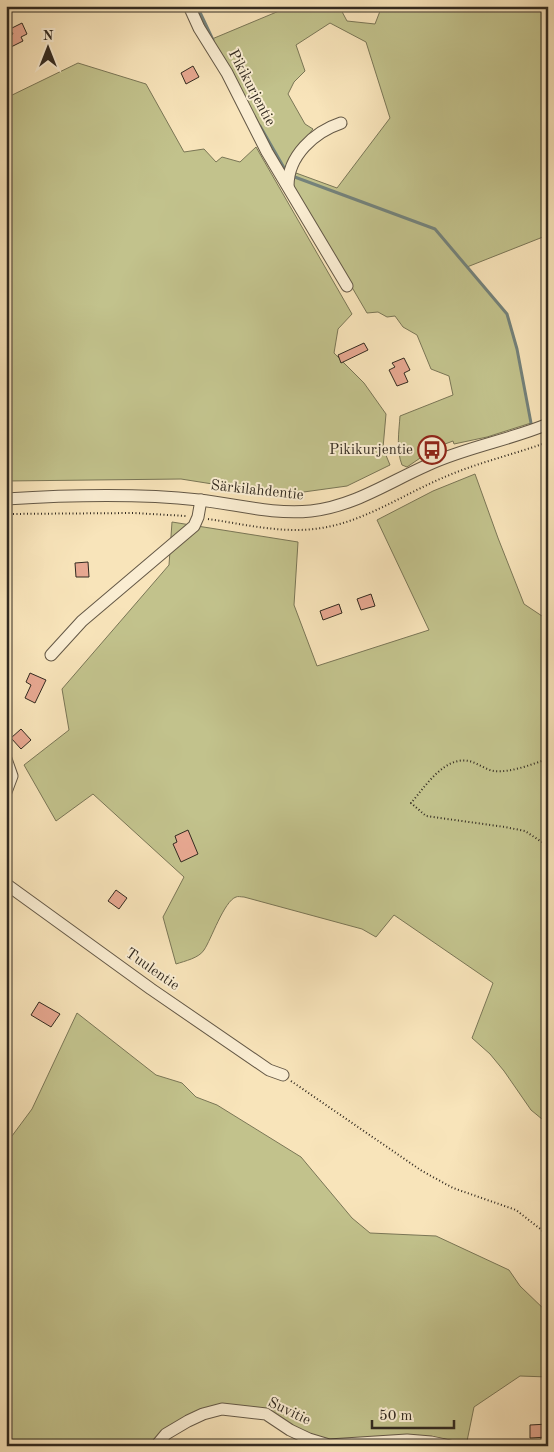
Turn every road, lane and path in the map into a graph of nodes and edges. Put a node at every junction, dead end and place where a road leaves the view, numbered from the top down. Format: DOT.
graph roads {
  1 [pos="189,6"];
  2 [pos="341,122"];
  3 [pos="288,186"];
  4 [pos="347,286"];
  5 [pos="548,424"];
  6 [pos="6,499"];
  7 [pos="201,500"];
  8 [pos="50,655"];
  9 [pos="6,759"];
  10 [pos="548,759"];
  11 [pos="6,792"];
  12 [pos="548,846"];
  13 [pos="6,884"];
  14 [pos="283,1075"];
  15 [pos="548,1235"];
  16 [pos="156,1446"];
  17 [pos="450,1446"];
  1 -- 3 [label="street, Pikikurjentie"];
  2 -- 3 [label="street"];
  3 -- 4 [label="street, Pikikurjentie"];
  5 -- 7 [label="street, Särkilahdentie"];
  6 -- 7 [label="street, Särkilahdentie"];
  7 -- 8 [label="street"];
  9 -- 11 [label="street"];
  10 -- 12 [label="path"];
  13 -- 14 [label="street, Tuulentie"];
  14 -- 15 [label="path"];
  16 -- 17 [label="street, Suvitie"];
}
